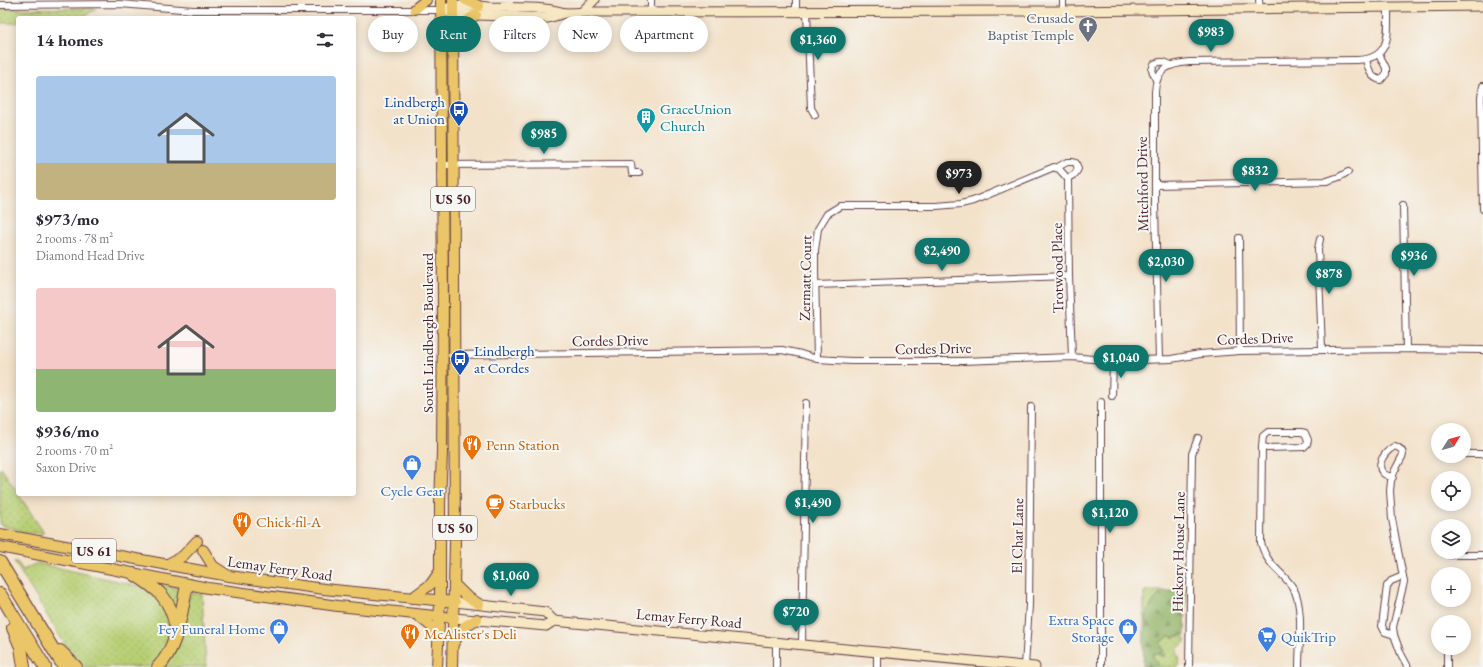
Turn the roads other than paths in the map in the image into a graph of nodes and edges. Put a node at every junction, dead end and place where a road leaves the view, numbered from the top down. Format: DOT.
graph roads {
  1 [pos="426,0"];
  2 [pos="466,0"];
  3 [pos="594,0"];
  4 [pos="651,0"];
  5 [pos="796,0"];
  6 [pos="1063,0"];
  7 [pos="31,3"];
  8 [pos="148,3"];
  9 [pos="1450,4"];
  10 [pos="0,5"];
  11 [pos="442,5"];
  12 [pos="1260,5"];
  13 [pos="1483,6"];
  14 [pos="453,7"];
  15 [pos="1388,8"];
  16 [pos="415,9"];
  17 [pos="477,11"];
  18 [pos="796,11"];
  19 [pos="1063,11"];
  20 [pos="582,12"];
  21 [pos="651,12"];
  22 [pos="807,12"];
  23 [pos="471,16"];
  24 [pos="453,52"];
  25 [pos="1379,54"];
  26 [pos="1366,60"];
  27 [pos="1171,65"];
  28 [pos="1156,80"];
  29 [pos="1483,86"];
  30 [pos="1482,111"];
  31 [pos="815,115"];
  32 [pos="442,165"];
  33 [pos="453,165"];
  34 [pos="1056,168"];
  35 [pos="1348,172"];
  36 [pos="639,173"];
  37 [pos="1068,178"];
  38 [pos="1155,185"];
  39 [pos="1403,205"];
  40 [pos="1483,209"];
  41 [pos="1239,238"];
  42 [pos="1320,239"];
  43 [pos="1069,276"];
  44 [pos="816,285"];
  45 [pos="1406,349"];
  46 [pos="1322,350"];
  47 [pos="1483,350"];
  48 [pos="1240,351"];
  49 [pos="443,355"];
  50 [pos="454,355"];
  51 [pos="1072,357"];
  52 [pos="1159,359"];
  53 [pos="817,360"];
  54 [pos="1113,361"];
  55 [pos="1112,396"];
  56 [pos="1101,402"];
  57 [pos="806,403"];
  58 [pos="1031,407"];
  59 [pos="1198,438"];
  60 [pos="1262,446"];
  61 [pos="1471,454"];
  62 [pos="1483,454"];
  63 [pos="1393,477"];
  64 [pos="0,534"];
  65 [pos="197,541"];
  66 [pos="0,547"];
  67 [pos="203,550"];
  68 [pos="1471,555"];
  69 [pos="1483,555"];
  70 [pos="0,562"];
  71 [pos="166,565"];
  72 [pos="440,571"];
  73 [pos="134,574"];
  74 [pos="229,576"];
  75 [pos="1403,576"];
  76 [pos="187,585"];
  77 [pos="455,585"];
  78 [pos="0,595"];
  79 [pos="412,598"];
  80 [pos="440,601"];
  81 [pos="454,602"];
  82 [pos="479,604"];
  83 [pos="416,614"];
  84 [pos="439,616"];
  85 [pos="454,618"];
  86 [pos="476,620"];
  87 [pos="554,621"];
  88 [pos="40,628"];
  89 [pos="176,630"];
  90 [pos="438,635"];
  91 [pos="1394,635"];
  92 [pos="776,642"];
  93 [pos="453,644"];
  94 [pos="802,644"];
  95 [pos="877,651"];
  96 [pos="1447,655"];
  97 [pos="1025,666"];
  98 [pos="24,667"];
  99 [pos="44,667"];
  100 [pos="64,667"];
  101 [pos="76,667"];
  102 [pos="158,667"];
  103 [pos="437,667"];
  104 [pos="452,667"];
  105 [pos="776,667"];
  106 [pos="877,667"];
  107 [pos="1035,667"];
  108 [pos="1101,667"];
  109 [pos="1189,667"];
  110 [pos="1299,667"];
  111 [pos="1408,667"];
  112 [pos="1447,667"];
  1 -- 16 [label="main road"];
  2 -- 17 [label="main road"];
  3 -- 20 [label="main road"];
  4 -- 21 [label="street"];
  5 -- 18 [label="street"];
  6 -- 19 [label="street"];
  7 -- 8 [label="street"];
  7 -- 10 [label="street"];
  8 -- 16 [label="street"];
  9 -- 13 [label="main road"];
  9 -- 15 [label="main road"];
  11 -- 14 [label="main road"];
  11 -- 16 [label="street"];
  11 -- 32 [label="main road, South Lindbergh Boulevard / US 50"];
  12 -- 15 [label="main road"];
  12 -- 19 [label="main road"];
  14 -- 17 [label="main road"];
  15 -- 25 [label="street"];
  17 -- 20 [label="main road"];
  17 -- 23 [label="main road"];
  18 -- 21 [label="main road"];
  18 -- 22 [label="main road"];
  19 -- 22 [label="main road"];
  20 -- 21 [label="main road"];
  22 -- 31 [label="street"];
  24 -- 33 [label="main road, South Lindbergh Boulevard / US 50"];
  25 -- 26 [label="street, Mitchford Drive"];
  25 -- 26 [label="street"];
  26 -- 27 [label="street, Mitchford Drive"];
  27 -- 28 [label="street"];
  27 -- 28 [label="street, Mitchford Drive"];
  28 -- 38 [label="street, Mitchford Drive"];
  29 -- 30 [label="street"];
  30 -- 40 [label="street"];
  32 -- 33 [label="street"];
  32 -- 49 [label="main road, South Lindbergh Boulevard / US 50"];
  33 -- 36 [label="street"];
  33 -- 50 [label="main road, South Lindbergh Boulevard / US 50"];
  34 -- 37 [label="street"];
  34 -- 37 [label="street, Trotwood Place"];
  34 -- 44 [label="street, Zermatt Court"];
  35 -- 38 [label="street"];
  37 -- 43 [label="street, Trotwood Place"];
  38 -- 52 [label="street, Mitchford Drive"];
  39 -- 45 [label="street"];
  41 -- 48 [label="street"];
  42 -- 46 [label="street"];
  43 -- 44 [label="street"];
  43 -- 51 [label="street, Trotwood Place"];
  44 -- 53 [label="street, Zermatt Court"];
  45 -- 46 [label="street, Cordes Drive"];
  45 -- 47 [label="street, Cordes Drive"];
  46 -- 48 [label="street, Cordes Drive"];
  48 -- 52 [label="street, Cordes Drive"];
  49 -- 50 [label="street, Cordes Drive"];
  49 -- 72 [label="main road, South Lindbergh Boulevard / US 50"];
  50 -- 53 [label="street, Cordes Drive"];
  50 -- 77 [label="main road, South Lindbergh Boulevard / US 50"];
  51 -- 53 [label="street, Cordes Drive"];
  51 -- 54 [label="street, Cordes Drive"];
  52 -- 54 [label="street, Cordes Drive"];
  54 -- 55 [label="street"];
  56 -- 108 [label="street"];
  57 -- 94 [label="street"];
  58 -- 97 [label="street, El Char Lane"];
  59 -- 109 [label="street, Hickory House Lane"];
  60 -- 60 [label="street"];
  60 -- 110 [label="street"];
  61 -- 62 [label="street"];
  63 -- 63 [label="street"];
  63 -- 75 [label="street"];
  64 -- 71 [label="main road, Lemay Ferry Road / US 61"];
  65 -- 71 [label="main road"];
  66 -- 73 [label="main road, Lemay Ferry Road / US 61"];
  67 -- 74 [label="main road"];
  68 -- 69 [label="street"];
  70 -- 88 [label="highway"];
  71 -- 74 [label="main road, Lemay Ferry Road / US 61"];
  72 -- 79 [label="main road"];
  72 -- 80 [label="main road, South Lindbergh Boulevard / US 50"];
  73 -- 76 [label="main road, Lemay Ferry Road / US 61"];
  73 -- 89 [label="highway"];
  74 -- 79 [label="main road, Lemay Ferry Road / US 61"];
  75 -- 91 [label="street"];
  75 -- 91 [label="street"];
  76 -- 83 [label="main road, Lemay Ferry Road / US 61"];
  76 -- 89 [label="highway"];
  77 -- 81 [label="main road, South Lindbergh Boulevard / US 50"];
  77 -- 82 [label="main road"];
  78 -- 98 [label="highway"];
  78 -- 99 [label="highway"];
  79 -- 80 [label="main road, Lemay Ferry Road / US 61"];
  80 -- 81 [label="main road, Lemay Ferry Road"];
  80 -- 84 [label="main road, South Lindbergh Boulevard / US 50"];
  81 -- 82 [label="main road, Lemay Ferry Road"];
  81 -- 85 [label="main road, South Lindbergh Boulevard / US 50"];
  82 -- 87 [label="main road, Lemay Ferry Road"];
  83 -- 84 [label="main road, Lemay Ferry Road / US 61"];
  83 -- 90 [label="main road"];
  84 -- 85 [label="main road, Lemay Ferry Road / US 61"];
  84 -- 90 [label="main road, South Lindbergh Boulevard / US 50"];
  85 -- 86 [label="main road, Lemay Ferry Road"];
  85 -- 93 [label="main road, South Lindbergh Boulevard / US 50"];
  86 -- 87 [label="main road, Lemay Ferry Road"];
  86 -- 93 [label="main road"];
  87 -- 92 [label="main road, Lemay Ferry Road"];
  88 -- 100 [label="highway"];
  88 -- 101 [label="highway"];
  89 -- 102 [label="highway"];
  90 -- 103 [label="main road, South Lindbergh Boulevard / US 50"];
  91 -- 111 [label="street"];
  92 -- 94 [label="main road, Lemay Ferry Road"];
  92 -- 105 [label="street"];
  93 -- 104 [label="main road, South Lindbergh Boulevard / US 50"];
  94 -- 95 [label="main road, Lemay Ferry Road"];
  95 -- 97 [label="main road, Lemay Ferry Road"];
  95 -- 106 [label="street"];
  96 -- 112 [label="street"];
  97 -- 107 [label="main road, Lemay Ferry Road"];
}
